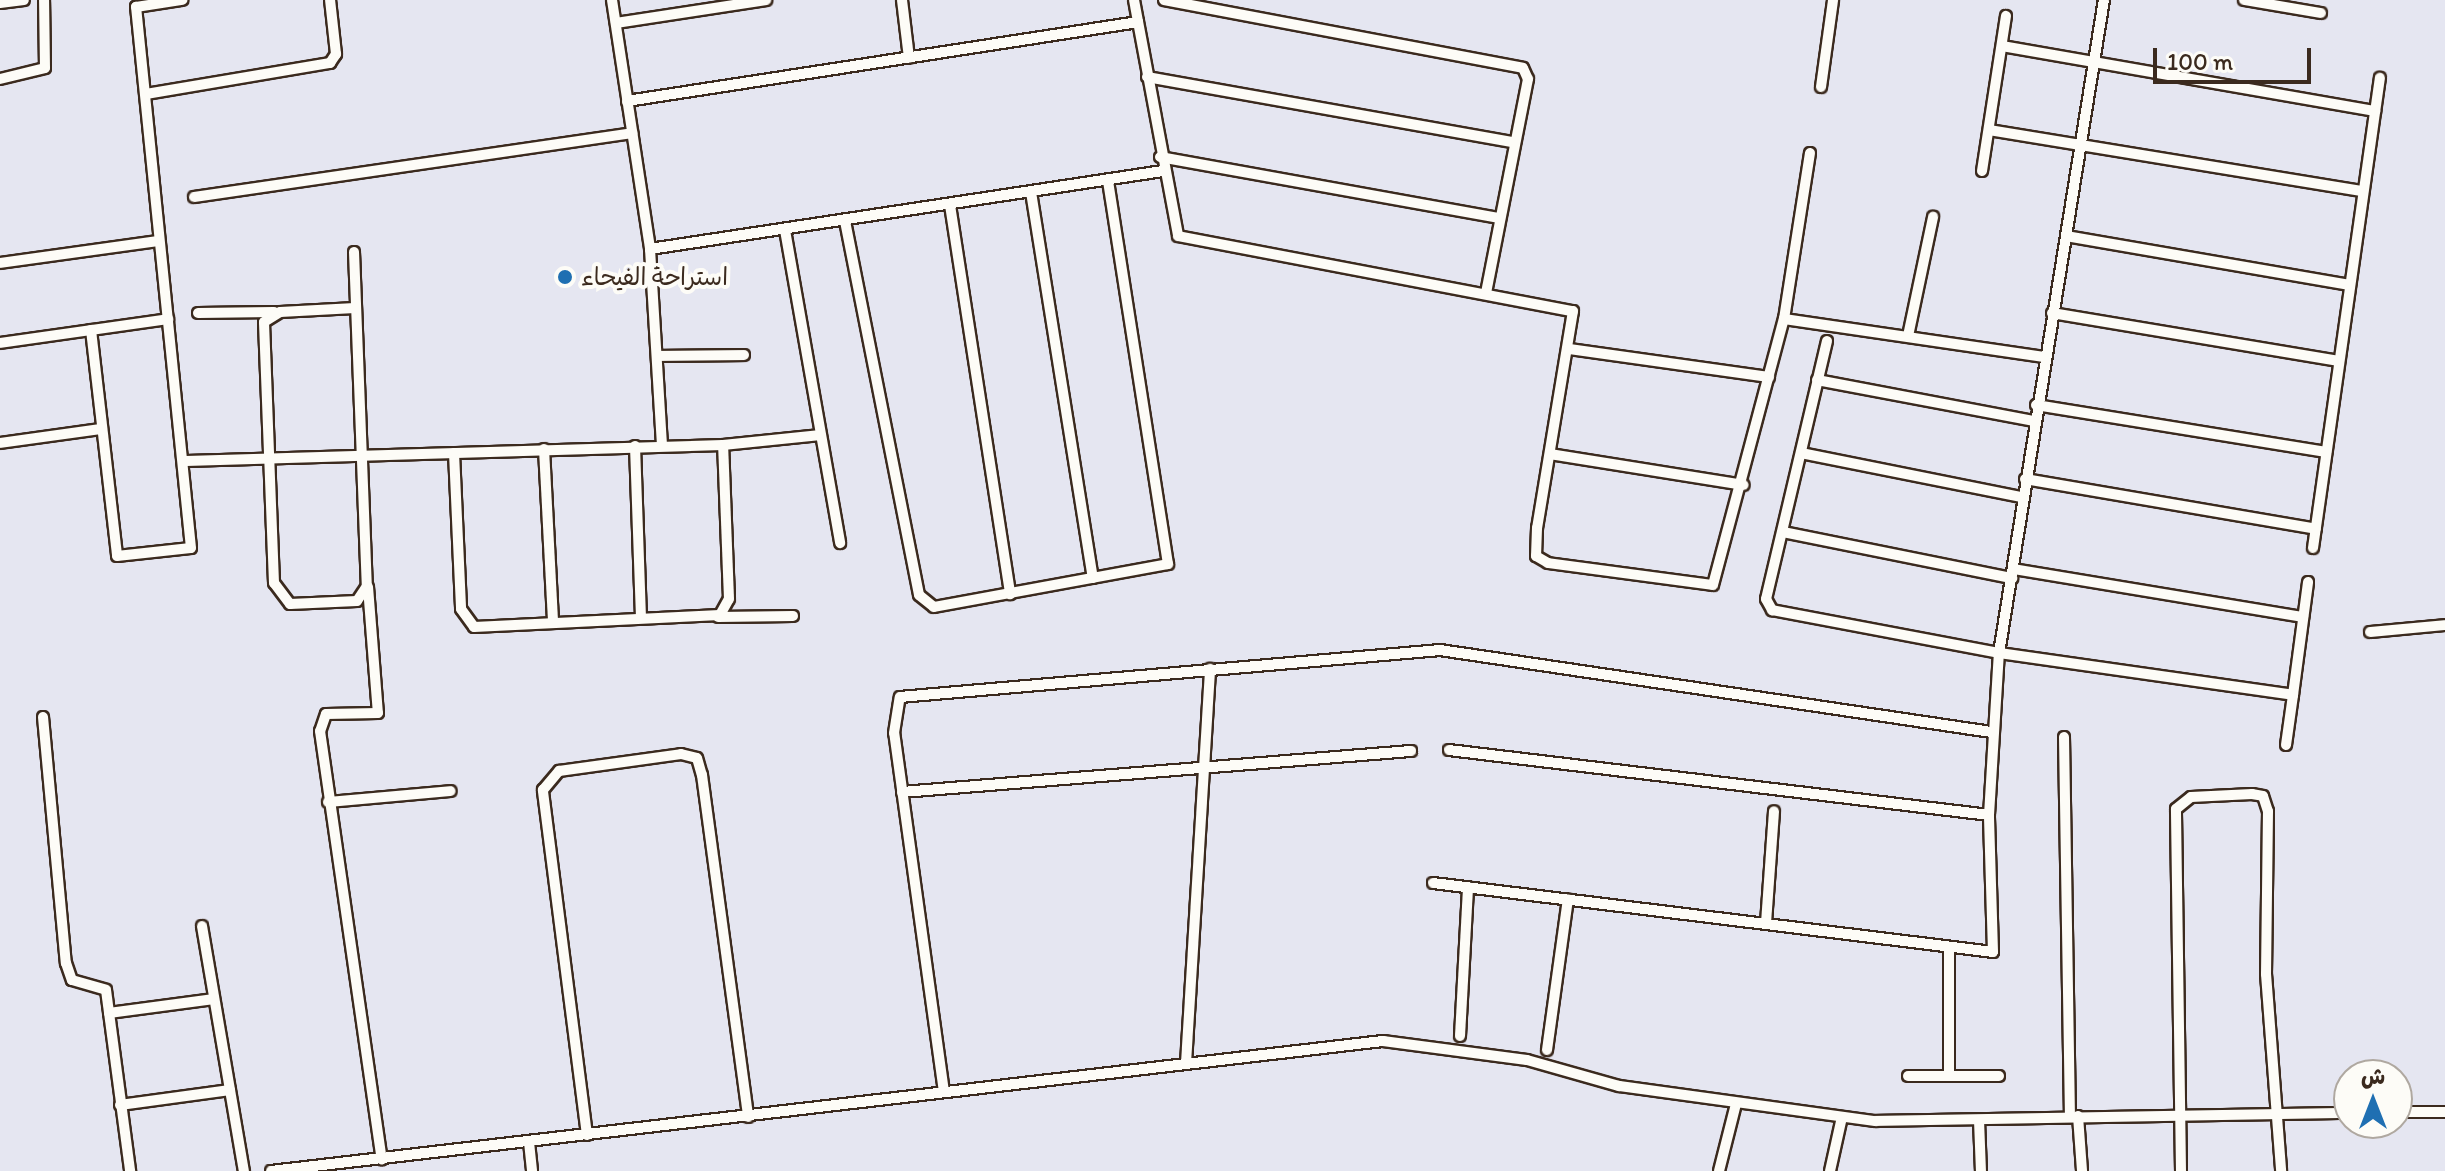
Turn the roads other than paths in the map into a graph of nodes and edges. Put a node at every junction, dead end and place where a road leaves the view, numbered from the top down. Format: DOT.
graph roads {
  1 [pos="24,0"];
  2 [pos="44,0"];
  3 [pos="182,0"];
  4 [pos="330,0"];
  5 [pos="612,0"];
  6 [pos="766,0"];
  7 [pos="902,0"];
  8 [pos="1134,0"];
  9 [pos="1164,0"];
  10 [pos="1833,0"];
  11 [pos="2104,0"];
  12 [pos="2244,0"];
  13 [pos="0,3"];
  14 [pos="136,3"];
  15 [pos="2321,13"];
  16 [pos="2006,16"];
  17 [pos="1138,22"];
  18 [pos="616,23"];
  19 [pos="2002,46"];
  20 [pos="909,58"];
  21 [pos="2094,64"];
  22 [pos="1147,77"];
  23 [pos="2380,78"];
  24 [pos="0,79"];
  25 [pos="1821,87"];
  26 [pos="146,94"];
  27 [pos="627,101"];
  28 [pos="2375,111"];
  29 [pos="1989,130"];
  30 [pos="632,133"];
  31 [pos="1513,142"];
  32 [pos="2080,146"];
  33 [pos="1810,153"];
  34 [pos="1160,157"];
  35 [pos="1163,171"];
  36 [pos="1982,171"];
  37 [pos="1108,180"];
  38 [pos="2363,191"];
  39 [pos="1031,192"];
  40 [pos="194,197"];
  41 [pos="950,205"];
  42 [pos="1933,217"];
  43 [pos="1500,218"];
  44 [pos="845,221"];
  45 [pos="785,230"];
  46 [pos="2066,236"];
  47 [pos="158,241"];
  48 [pos="650,249"];
  49 [pos="354,252"];
  50 [pos="0,263"];
  51 [pos="2350,285"];
  52 [pos="1486,293"];
  53 [pos="355,308"];
  54 [pos="280,312"];
  55 [pos="198,313"];
  56 [pos="2052,313"];
  57 [pos="168,319"];
  58 [pos="1784,319"];
  59 [pos="91,330"];
  60 [pos="1908,336"];
  61 [pos="1827,341"];
  62 [pos="0,343"];
  63 [pos="1569,349"];
  64 [pos="744,355"];
  65 [pos="658,356"];
  66 [pos="2044,357"];
  67 [pos="2339,361"];
  68 [pos="1769,377"];
  69 [pos="1817,380"];
  70 [pos="2036,405"];
  71 [pos="2033,421"];
  72 [pos="101,429"];
  73 [pos="820,435"];
  74 [pos="0,442"];
  75 [pos="662,445"];
  76 [pos="723,445"];
  77 [pos="635,446"];
  78 [pos="544,449"];
  79 [pos="2326,452"];
  80 [pos="454,453"];
  81 [pos="1801,453"];
  82 [pos="1550,454"];
  83 [pos="362,456"];
  84 [pos="267,459"];
  85 [pos="186,461"];
  86 [pos="2025,479"];
  87 [pos="1744,485"];
  88 [pos="2022,497"];
  89 [pos="2316,529"];
  90 [pos="1783,532"];
  91 [pos="840,543"];
  92 [pos="2313,548"];
  93 [pos="2012,574"];
  94 [pos="367,577"];
  95 [pos="1093,578"];
  96 [pos="2308,582"];
  97 [pos="1010,594"];
  98 [pos="793,616"];
  99 [pos="641,617"];
  100 [pos="712,617"];
  101 [pos="2303,617"];
  102 [pos="553,622"];
  103 [pos="2445,625"];
  104 [pos="2370,632"];
  105 [pos="1999,653"];
  106 [pos="1210,669"];
  107 [pos="2293,695"];
  108 [pos="43,717"];
  109 [pos="1991,732"];
  110 [pos="2064,737"];
  111 [pos="2286,745"];
  112 [pos="1449,750"];
  113 [pos="1411,751"];
  114 [pos="1204,767"];
  115 [pos="451,791"];
  116 [pos="902,792"];
  117 [pos="328,802"];
  118 [pos="1774,811"];
  119 [pos="1989,815"];
  120 [pos="1433,883"];
  121 [pos="1468,887"];
  122 [pos="1568,899"];
  123 [pos="1766,923"];
  124 [pos="202,926"];
  125 [pos="1949,947"];
  126 [pos="214,999"];
  127 [pos="109,1013"];
  128 [pos="1460,1036"];
  129 [pos="1547,1050"];
  130 [pos="1186,1063"];
  131 [pos="1908,1076"];
  132 [pos="1949,1076"];
  133 [pos="1999,1076"];
  134 [pos="230,1090"];
  135 [pos="944,1092"];
  136 [pos="1736,1104"];
  137 [pos="120,1105"];
  138 [pos="2413,1112"];
  139 [pos="2445,1112"];
  140 [pos="2333,1113"];
  141 [pos="2275,1114"];
  142 [pos="2074,1116"];
  143 [pos="748,1117"];
  144 [pos="1842,1117"];
  145 [pos="2179,1118"];
  146 [pos="1979,1120"];
  147 [pos="587,1135"];
  148 [pos="529,1142"];
  149 [pos="382,1160"];
  150 [pos="130,1171"];
  151 [pos="244,1171"];
  152 [pos="271,1171"];
  153 [pos="532,1171"];
  154 [pos="1719,1171"];
  155 [pos="1830,1171"];
  156 [pos="1981,1171"];
  157 [pos="2082,1171"];
  158 [pos="2181,1171"];
  159 [pos="2281,1171"];
  1 -- 13 [label="street"];
  2 -- 24 [label="street"];
  3 -- 14 [label="street"];
  4 -- 26 [label="street"];
  5 -- 18 [label="street"];
  6 -- 18 [label="street"];
  7 -- 20 [label="street"];
  8 -- 17 [label="street"];
  9 -- 31 [label="street"];
  10 -- 25 [label="street"];
  11 -- 21 [label="street"];
  12 -- 15 [label="street"];
  14 -- 26 [label="street"];
  16 -- 19 [label="street"];
  17 -- 20 [label="street"];
  17 -- 22 [label="street"];
  18 -- 27 [label="street"];
  19 -- 21 [label="street"];
  19 -- 29 [label="street"];
  20 -- 27 [label="street"];
  21 -- 28 [label="street"];
  21 -- 32 [label="street"];
  22 -- 31 [label="street"];
  22 -- 34 [label="street"];
  23 -- 28 [label="street"];
  26 -- 47 [label="street"];
  27 -- 30 [label="street"];
  28 -- 38 [label="street"];
  29 -- 32 [label="street"];
  29 -- 36 [label="street"];
  30 -- 40 [label="street"];
  30 -- 48 [label="street"];
  31 -- 43 [label="street"];
  32 -- 38 [label="street"];
  32 -- 46 [label="street"];
  33 -- 58 [label="street"];
  34 -- 35 [label="street"];
  34 -- 43 [label="street"];
  35 -- 37 [label="street"];
  35 -- 52 [label="street"];
  37 -- 39 [label="street"];
  37 -- 95 [label="street"];
  38 -- 51 [label="street"];
  39 -- 41 [label="street"];
  39 -- 95 [label="street"];
  41 -- 44 [label="street"];
  41 -- 97 [label="street"];
  42 -- 60 [label="street"];
  43 -- 52 [label="street"];
  44 -- 45 [label="street"];
  44 -- 97 [label="street"];
  45 -- 48 [label="street"];
  45 -- 73 [label="street"];
  46 -- 51 [label="street"];
  46 -- 56 [label="street"];
  47 -- 50 [label="street"];
  47 -- 57 [label="street"];
  48 -- 65 [label="street"];
  49 -- 53 [label="street"];
  51 -- 67 [label="street"];
  52 -- 63 [label="street"];
  53 -- 54 [label="street"];
  53 -- 83 [label="street"];
  54 -- 55 [label="street"];
  54 -- 84 [label="street"];
  56 -- 66 [label="street"];
  56 -- 67 [label="street"];
  57 -- 59 [label="street"];
  57 -- 85 [label="street"];
  58 -- 60 [label="street"];
  58 -- 68 [label="street"];
  59 -- 62 [label="street"];
  59 -- 72 [label="street"];
  60 -- 66 [label="street"];
  61 -- 69 [label="street"];
  63 -- 68 [label="street"];
  63 -- 82 [label="street"];
  64 -- 65 [label="street"];
  65 -- 75 [label="street"];
  66 -- 70 [label="street"];
  67 -- 79 [label="street"];
  68 -- 87 [label="street"];
  69 -- 71 [label="street"];
  69 -- 81 [label="street"];
  70 -- 71 [label="street"];
  70 -- 79 [label="street"];
  71 -- 86 [label="street"];
  72 -- 74 [label="street"];
  72 -- 85 [label="street"];
  73 -- 76 [label="street"];
  73 -- 91 [label="street"];
  75 -- 76 [label="street"];
  75 -- 77 [label="street"];
  76 -- 100 [label="street"];
  77 -- 78 [label="street"];
  77 -- 99 [label="street"];
  78 -- 80 [label="street"];
  78 -- 102 [label="street"];
  79 -- 89 [label="street"];
  80 -- 83 [label="street"];
  80 -- 102 [label="street"];
  81 -- 88 [label="street"];
  81 -- 90 [label="street"];
  82 -- 87 [label="street"];
  82 -- 87 [label="street"];
  83 -- 84 [label="street"];
  83 -- 94 [label="street"];
  84 -- 85 [label="street"];
  84 -- 94 [label="street"];
  86 -- 88 [label="street"];
  86 -- 89 [label="street"];
  88 -- 93 [label="street"];
  89 -- 92 [label="street"];
  90 -- 93 [label="street"];
  90 -- 105 [label="street"];
  93 -- 101 [label="street"];
  93 -- 105 [label="street"];
  94 -- 117 [label="street"];
  95 -- 97 [label="street"];
  96 -- 101 [label="street"];
  98 -- 100 [label="street"];
  99 -- 100 [label="street"];
  99 -- 102 [label="street"];
  101 -- 107 [label="street"];
  103 -- 104 [label="street"];
  105 -- 107 [label="street"];
  105 -- 109 [label="street"];
  106 -- 109 [label="street"];
  106 -- 114 [label="street"];
  106 -- 116 [label="street"];
  107 -- 111 [label="street"];
  108 -- 127 [label="street"];
  109 -- 119 [label="street"];
  110 -- 142 [label="street"];
  112 -- 119 [label="street"];
  113 -- 114 [label="street"];
  114 -- 116 [label="street"];
  114 -- 130 [label="street"];
  115 -- 117 [label="street"];
  116 -- 135 [label="street"];
  117 -- 149 [label="street"];
  118 -- 123 [label="street"];
  119 -- 125 [label="street"];
  120 -- 121 [label="street"];
  121 -- 122 [label="street"];
  121 -- 128 [label="street"];
  122 -- 123 [label="street"];
  122 -- 129 [label="street"];
  123 -- 125 [label="street"];
  124 -- 126 [label="street"];
  125 -- 132 [label="street"];
  126 -- 127 [label="street"];
  126 -- 134 [label="street"];
  127 -- 137 [label="street"];
  130 -- 135 [label="street"];
  130 -- 136 [label="street"];
  131 -- 132 [label="street"];
  132 -- 133 [label="street"];
  134 -- 137 [label="street"];
  134 -- 151 [label="street"];
  135 -- 143 [label="street"];
  136 -- 144 [label="street"];
  136 -- 154 [label="street"];
  137 -- 150 [label="street"];
  138 -- 139 [label="street"];
  140 -- 141 [label="street"];
  141 -- 145 [label="street"];
  141 -- 145 [label="street"];
  141 -- 159 [label="street"];
  142 -- 145 [label="street"];
  142 -- 146 [label="street"];
  142 -- 157 [label="street"];
  143 -- 147 [label="street"];
  143 -- 147 [label="street"];
  144 -- 146 [label="street"];
  144 -- 155 [label="street"];
  145 -- 158 [label="street"];
  146 -- 156 [label="street"];
  147 -- 148 [label="street"];
  148 -- 149 [label="street"];
  148 -- 153 [label="street"];
  149 -- 152 [label="street"];
}
